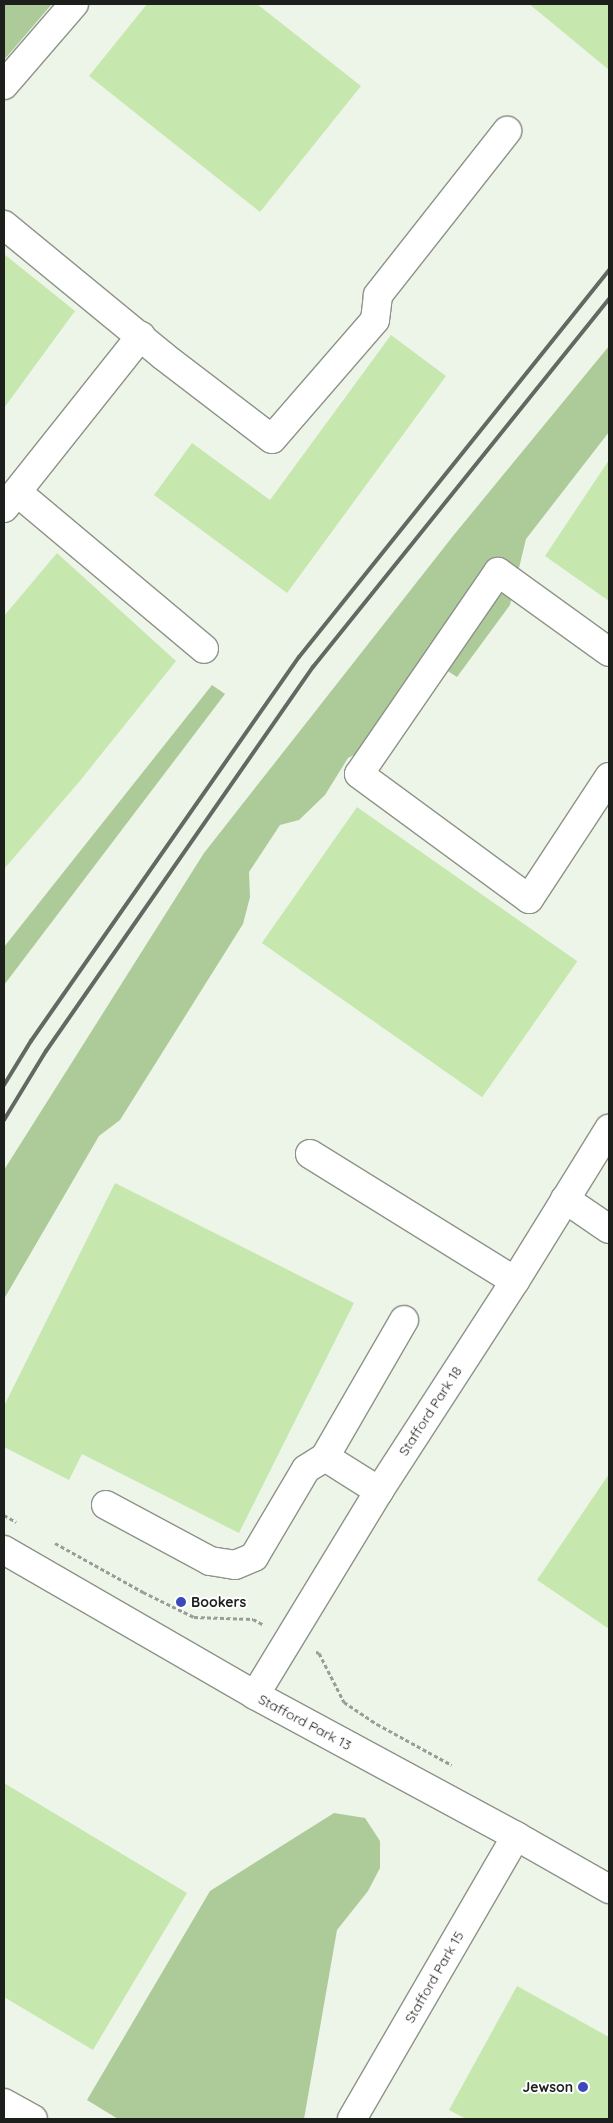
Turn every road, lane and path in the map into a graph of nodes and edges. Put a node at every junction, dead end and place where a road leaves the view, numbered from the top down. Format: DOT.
graph roads {
  1 [pos="74,4"];
  2 [pos="4,84"];
  3 [pos="507,131"];
  4 [pos="4,224"];
  5 [pos="141,336"];
  6 [pos="10,500"];
  7 [pos="204,648"];
  8 [pos="609,652"];
  9 [pos="609,776"];
  10 [pos="609,1129"];
  11 [pos="310,1154"];
  12 [pos="565,1199"];
  13 [pos="609,1230"];
  14 [pos="515,1281"];
  15 [pos="404,1320"];
  16 [pos="325,1457"];
  17 [pos="379,1491"];
  18 [pos="106,1505"];
  19 [pos="4,1515"];
  20 [pos="21,1524"];
  21 [pos="54,1542"];
  22 [pos="4,1550"];
  23 [pos="290,1638"];
  24 [pos="255,1695"];
  25 [pos="454,1766"];
  26 [pos="516,1836"];
  27 [pos="609,1889"];
  28 [pos="4,2103"];
  29 [pos="33,2119"];
  30 [pos="352,2119"];
  1 -- 2 [label="street"];
  3 -- 5 [label="street"];
  4 -- 5 [label="street"];
  5 -- 6 [label="street"];
  6 -- 7 [label="street"];
  8 -- 9 [label="street"];
  10 -- 12 [label="street, Stafford Park 18"];
  11 -- 14 [label="street"];
  12 -- 13 [label="street"];
  12 -- 14 [label="street, Stafford Park 18"];
  14 -- 17 [label="street, Stafford Park 18"];
  15 -- 16 [label="street"];
  16 -- 17 [label="street"];
  16 -- 18 [label="street"];
  17 -- 23 [label="street, Stafford Park 18"];
  19 -- 20 [label="path"];
  21 -- 23 [label="path"];
  22 -- 24 [label="street, Stafford Park 13"];
  23 -- 24 [label="street, Stafford Park 18"];
  23 -- 25 [label="path"];
  24 -- 26 [label="street, Stafford Park 13"];
  26 -- 27 [label="street, Stafford Park 13"];
  26 -- 30 [label="street, Stafford Park 15"];
  28 -- 29 [label="street"];
}
